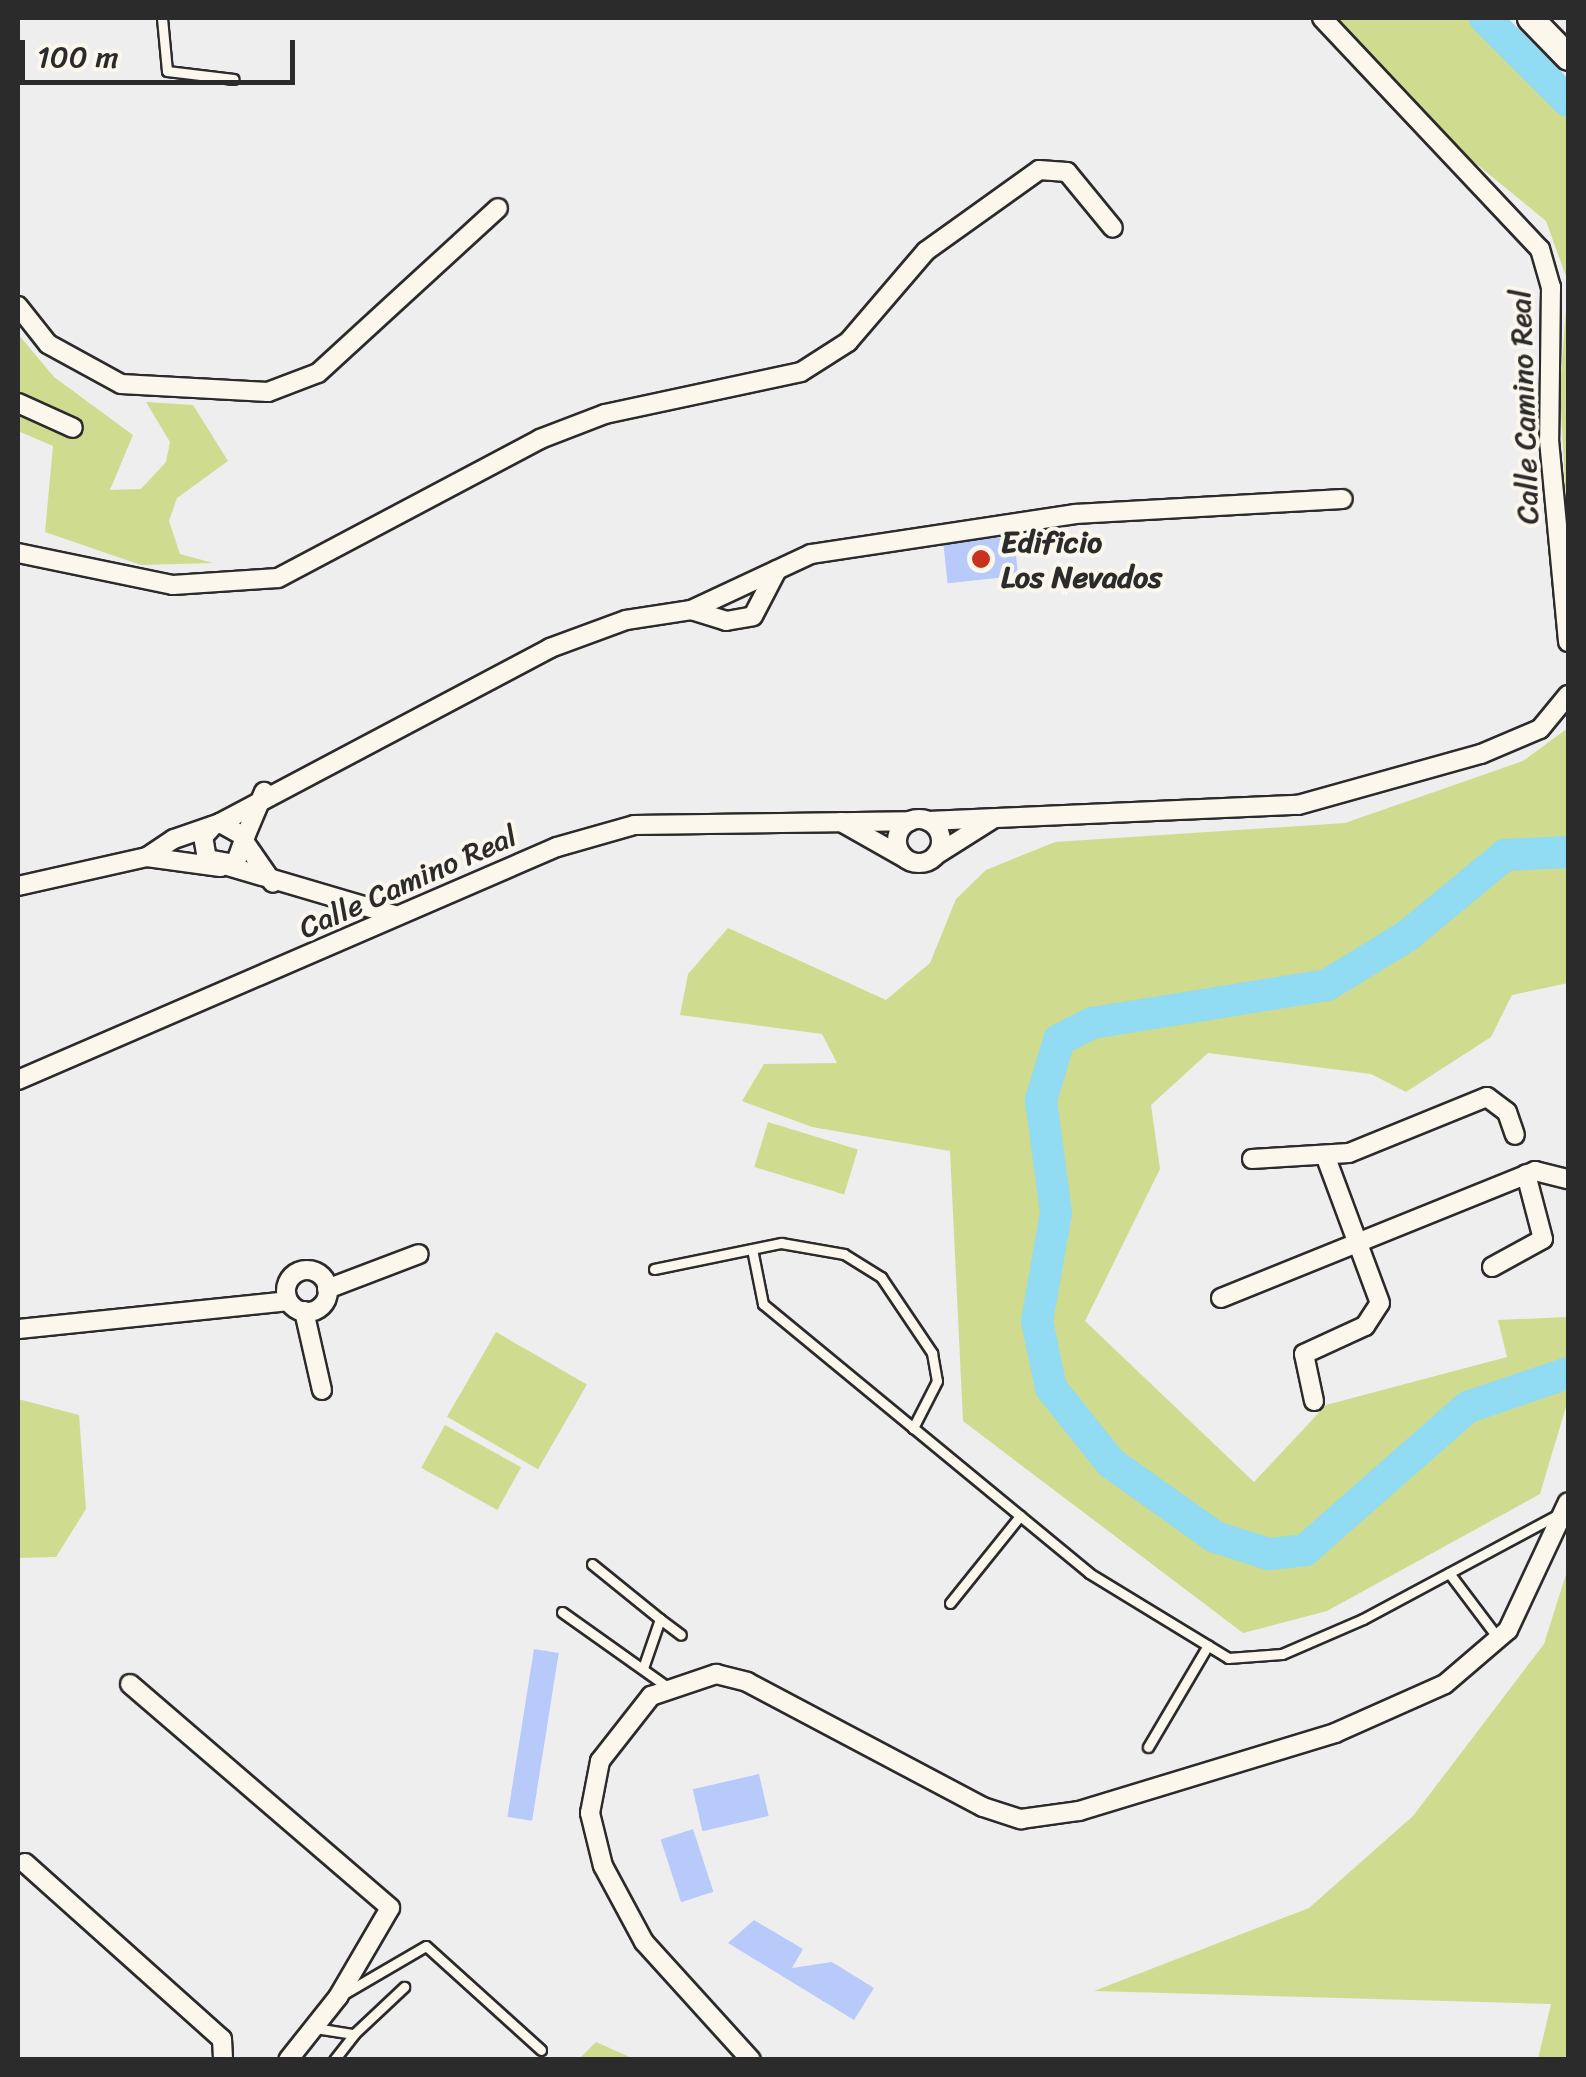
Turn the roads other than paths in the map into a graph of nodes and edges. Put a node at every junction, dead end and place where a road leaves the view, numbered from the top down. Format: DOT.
graph roads {
  1 [pos="162,18"];
  2 [pos="1322,18"];
  3 [pos="1530,18"];
  4 [pos="1568,56"];
  5 [pos="234,79"];
  6 [pos="498,208"];
  7 [pos="1113,228"];
  8 [pos="18,306"];
  9 [pos="18,403"];
  10 [pos="73,428"];
  11 [pos="1342,500"];
  12 [pos="18,552"];
  13 [pos="777,570"];
  14 [pos="691,610"];
  15 [pos="1568,642"];
  16 [pos="1568,694"];
  17 [pos="264,792"];
  18 [pos="994,819"];
  19 [pos="919,821"];
  20 [pos="840,822"];
  21 [pos="216,824"];
  22 [pos="174,840"];
  23 [pos="246,840"];
  24 [pos="936,855"];
  25 [pos="147,857"];
  26 [pos="909,861"];
  27 [pos="182,866"];
  28 [pos="224,867"];
  29 [pos="272,883"];
  30 [pos="18,886"];
  31 [pos="396,916"];
  32 [pos="18,1080"];
  33 [pos="1515,1135"];
  34 [pos="1326,1158"];
  35 [pos="1252,1159"];
  36 [pos="1526,1174"];
  37 [pos="1568,1179"];
  38 [pos="1358,1243"];
  39 [pos="752,1249"];
  40 [pos="419,1254"];
  41 [pos="654,1268"];
  42 [pos="1492,1268"];
  43 [pos="327,1289"];
  44 [pos="1221,1298"];
  45 [pos="296,1306"];
  46 [pos="18,1329"];
  47 [pos="322,1390"];
  48 [pos="1314,1400"];
  49 [pos="914,1428"];
  50 [pos="1567,1506"];
  51 [pos="1020,1516"];
  52 [pos="592,1564"];
  53 [pos="1450,1573"];
  54 [pos="950,1603"];
  55 [pos="562,1612"];
  56 [pos="660,1619"];
  57 [pos="681,1635"];
  58 [pos="1498,1638"];
  59 [pos="1208,1645"];
  60 [pos="643,1668"];
  61 [pos="130,1684"];
  62 [pos="669,1688"];
  63 [pos="1148,1747"];
  64 [pos="25,1863"];
  65 [pos="404,1986"];
  66 [pos="338,1997"];
  67 [pos="312,2028"];
  68 [pos="354,2034"];
  69 [pos="542,2050"];
  70 [pos="224,2060"];
  71 [pos="288,2060"];
  72 [pos="334,2060"];
  73 [pos="751,2060"];
  1 -- 5 [label="lane"];
  2 -- 15 [label="street, Calle Camino Real"];
  3 -- 4 [label="street"];
  6 -- 8 [label="street"];
  7 -- 12 [label="street"];
  9 -- 10 [label="street"];
  11 -- 13 [label="street"];
  13 -- 14 [label="street"];
  13 -- 14 [label="street"];
  14 -- 17 [label="street"];
  16 -- 18 [label="street, Calle Camino Real"];
  17 -- 21 [label="street"];
  17 -- 23 [label="street"];
  18 -- 19 [label="street, Calle Camino Real"];
  18 -- 24 [label="street, Calle Camino Real"];
  19 -- 20 [label="street, Calle Camino Real"];
  19 -- 24 [label="street"];
  19 -- 26 [label="street"];
  20 -- 26 [label="street"];
  20 -- 31 [label="street, Calle Camino Real"];
  21 -- 22 [label="street"];
  21 -- 23 [label="street"];
  21 -- 28 [label="street"];
  22 -- 25 [label="street"];
  22 -- 27 [label="street"];
  23 -- 28 [label="street"];
  23 -- 29 [label="street"];
  24 -- 26 [label="street, Calle Camino Real"];
  25 -- 27 [label="street"];
  25 -- 30 [label="street"];
  27 -- 28 [label="street"];
  28 -- 29 [label="street"];
  29 -- 31 [label="street"];
  31 -- 32 [label="street, Calle Camino Real"];
  33 -- 34 [label="street"];
  34 -- 35 [label="street"];
  34 -- 38 [label="street"];
  36 -- 37 [label="street"];
  36 -- 38 [label="street"];
  36 -- 42 [label="street"];
  38 -- 44 [label="street"];
  38 -- 48 [label="street"];
  39 -- 41 [label="lane"];
  39 -- 49 [label="lane"];
  39 -- 49 [label="lane"];
  40 -- 43 [label="street"];
  43 -- 45 [label="street"];
  43 -- 45 [label="street"];
  45 -- 46 [label="street"];
  45 -- 47 [label="street"];
  49 -- 51 [label="lane"];
  50 -- 53 [label="lane"];
  50 -- 58 [label="street"];
  51 -- 54 [label="lane"];
  51 -- 59 [label="lane"];
  52 -- 56 [label="lane"];
  53 -- 58 [label="lane"];
  53 -- 59 [label="lane"];
  55 -- 60 [label="lane"];
  56 -- 57 [label="lane"];
  56 -- 60 [label="lane"];
  58 -- 62 [label="street"];
  59 -- 63 [label="lane"];
  60 -- 62 [label="lane"];
  61 -- 66 [label="street"];
  62 -- 73 [label="street"];
  64 -- 70 [label="street"];
  65 -- 68 [label="lane"];
  66 -- 67 [label="street"];
  66 -- 69 [label="lane"];
  67 -- 68 [label="lane"];
  67 -- 71 [label="street"];
  68 -- 72 [label="lane"];
}
